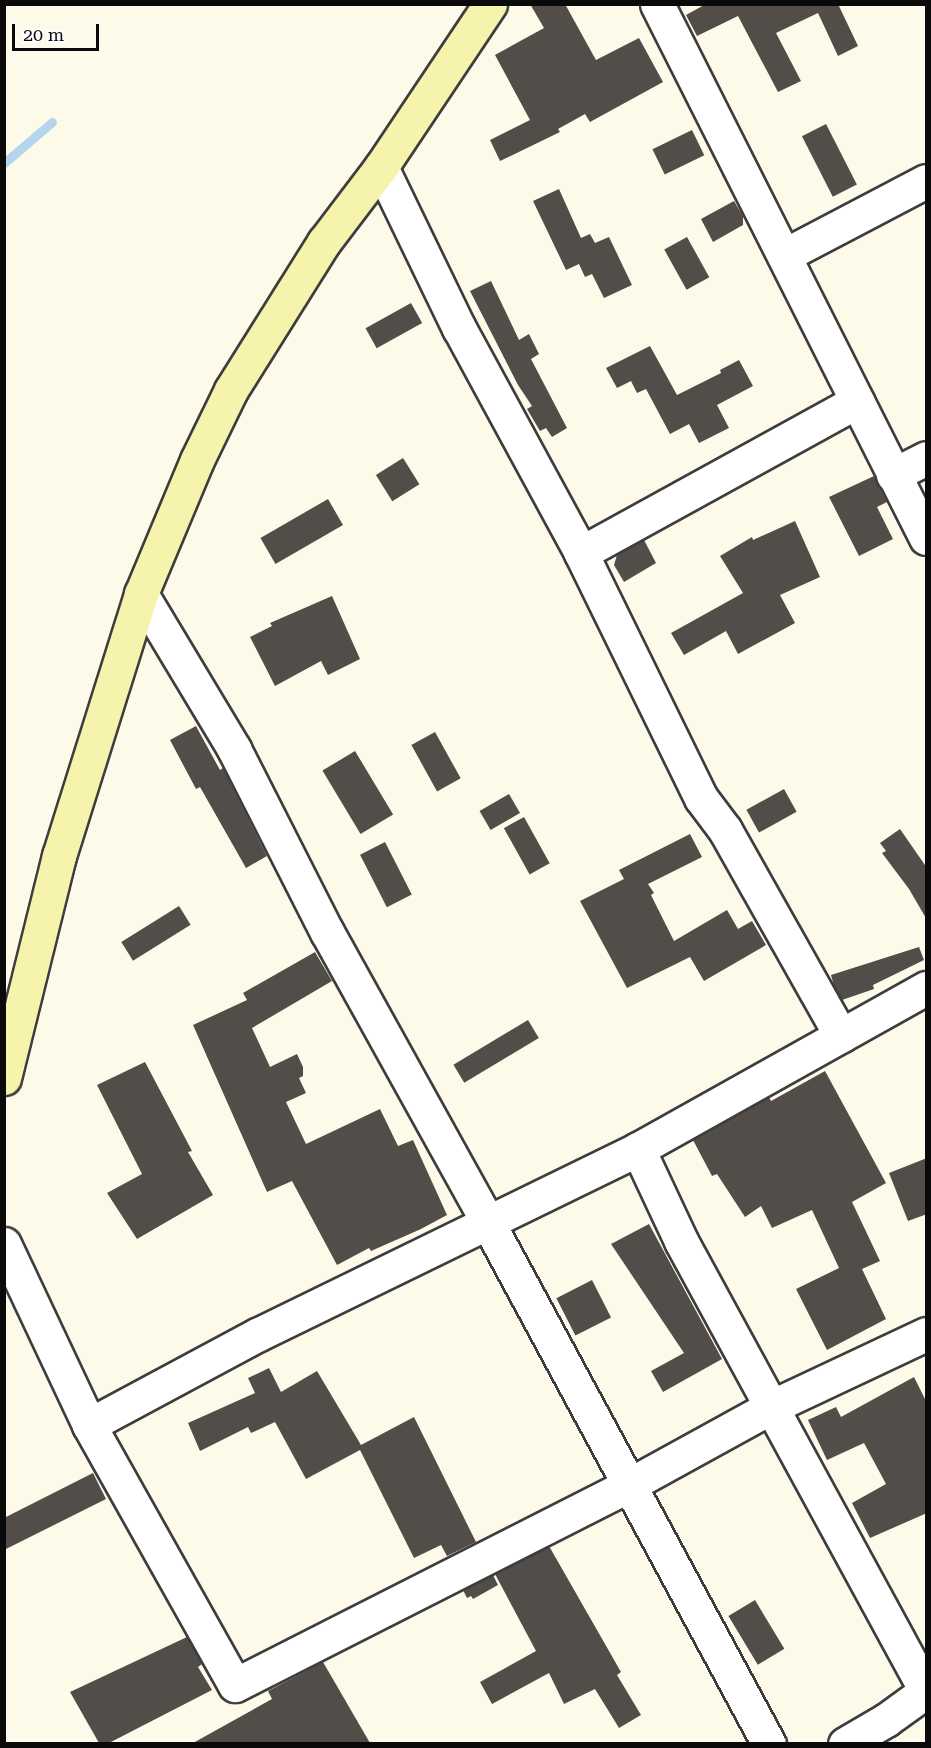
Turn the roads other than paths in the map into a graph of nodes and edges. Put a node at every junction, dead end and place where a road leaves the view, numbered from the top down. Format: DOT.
graph roads {
  1 [pos="490,4"];
  2 [pos="660,6"];
  3 [pos="381,167"];
  4 [pos="927,181"];
  5 [pos="785,255"];
  6 [pos="857,401"];
  7 [pos="927,458"];
  8 [pos="893,475"];
  9 [pos="927,538"];
  10 [pos="581,553"];
  11 [pos="141,594"];
  12 [pos="927,988"];
  13 [pos="841,1036"];
  14 [pos="4,1078"];
  15 [pos="638,1149"];
  16 [pos="487,1221"];
  17 [pos="4,1244"];
  18 [pos="927,1334"];
  19 [pos="771,1407"];
  20 [pos="89,1425"];
  21 [pos="629,1485"];
  22 [pos="926,1691"];
  23 [pos="759,1740"];
  24 [pos="845,1743"];
  1 -- 3 [label="main road"];
  2 -- 5 [label="street"];
  3 -- 10 [label="street"];
  3 -- 11 [label="main road"];
  4 -- 5 [label="street"];
  5 -- 6 [label="street"];
  6 -- 8 [label="street"];
  6 -- 10 [label="street"];
  7 -- 8 [label="street"];
  8 -- 9 [label="street"];
  10 -- 13 [label="street"];
  11 -- 14 [label="main road"];
  11 -- 16 [label="street"];
  12 -- 13 [label="street"];
  13 -- 15 [label="street"];
  15 -- 16 [label="street"];
  15 -- 19 [label="street"];
  16 -- 20 [label="street"];
  16 -- 21 [label="street"];
  17 -- 20 [label="street"];
  18 -- 19 [label="street"];
  19 -- 21 [label="street"];
  19 -- 22 [label="street"];
  20 -- 21 [label="street"];
  21 -- 23 [label="street"];
  22 -- 24 [label="street"];
}
